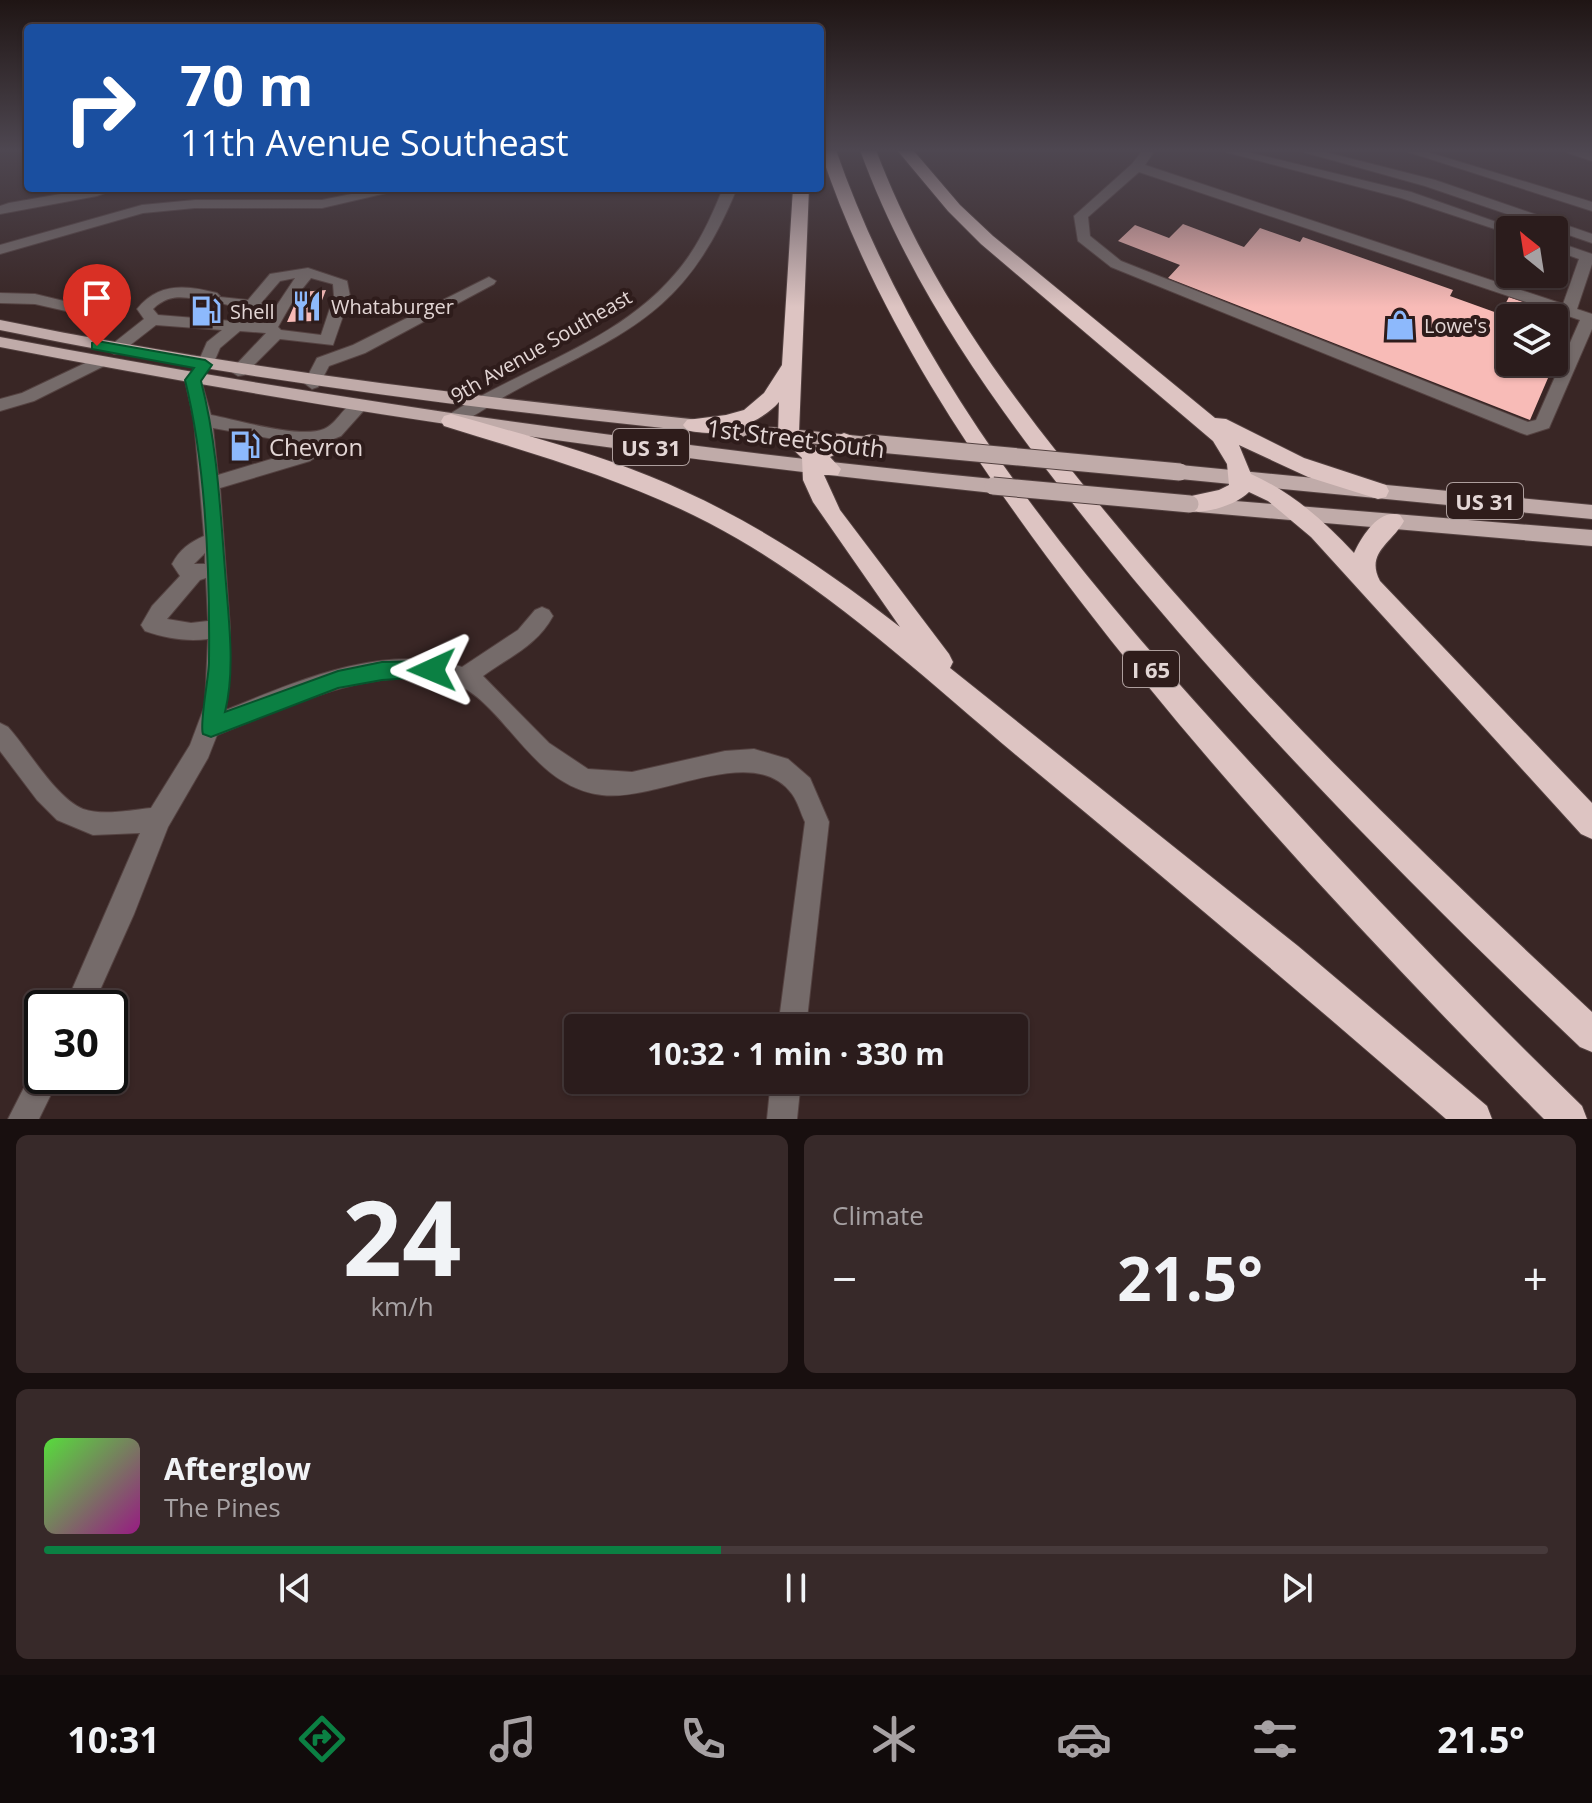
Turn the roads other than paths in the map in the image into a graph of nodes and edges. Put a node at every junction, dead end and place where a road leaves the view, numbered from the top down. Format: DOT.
graph roads {
  1 [pos="32,202"];
  2 [pos="335,202"];
  3 [pos="723,202"];
  4 [pos="801,202"];
  5 [pos="847,202"];
  6 [pos="890,202"];
  7 [pos="949,202"];
  8 [pos="1097,202"];
  9 [pos="1242,202"];
  10 [pos="1428,202"];
  11 [pos="1486,202"];
  12 [pos="1521,202"];
  13 [pos="0,203"];
  14 [pos="0,210"];
  15 [pos="1496,225"];
  16 [pos="1592,227"];
  17 [pos="1592,239"];
  18 [pos="0,250"];
  19 [pos="1568,250"];
  20 [pos="308,272"];
  21 [pos="489,281"];
  22 [pos="0,298"];
  23 [pos="1547,304"];
  24 [pos="251,306"];
  25 [pos="88,311"];
  26 [pos="1568,311"];
  27 [pos="1590,318"];
  28 [pos="153,320"];
  29 [pos="0,325"];
  30 [pos="238,326"];
  31 [pos="273,331"];
  32 [pos="327,341"];
  33 [pos="0,342"];
  34 [pos="114,349"];
  35 [pos="791,356"];
  36 [pos="98,362"];
  37 [pos="323,362"];
  38 [pos="238,371"];
  39 [pos="199,373"];
  40 [pos="312,383"];
  41 [pos="1182,402"];
  42 [pos="474,404"];
  43 [pos="0,405"];
  44 [pos="358,407"];
  45 [pos="203,420"];
  46 [pos="451,421"];
  47 [pos="694,425"];
  48 [pos="789,435"];
  49 [pos="318,439"];
  50 [pos="857,442"];
  51 [pos="826,466"];
  52 [pos="1241,479"];
  53 [pos="210,484"];
  54 [pos="1378,491"];
  55 [pos="1190,504"];
  56 [pos="1592,512"];
  57 [pos="1300,513"];
  58 [pos="1392,521"];
  59 [pos="1592,538"];
  60 [pos="213,541"];
  61 [pos="204,570"];
  62 [pos="1379,595"];
  63 [pos="542,616"];
  64 [pos="219,628"];
  65 [pos="466,677"];
  66 [pos="211,727"];
  67 [pos="1005,731"];
  68 [pos="0,734"];
  69 [pos="158,820"];
  70 [pos="1592,824"];
  71 [pos="86,990"];
  72 [pos="794,1014"];
  73 [pos="1592,1035"];
  74 [pos="36,1094"];
  75 [pos="785,1094"];
  76 [pos="23,1119"];
  77 [pos="782,1119"];
  78 [pos="1474,1119"];
  79 [pos="1569,1119"];
  1 -- 14 [label="street"];
  2 -- 18 [label="street"];
  3 -- 42 [label="street, 9th Avenue Southeast"];
  4 -- 35 [label="highway"];
  5 -- 79 [label="highway, I 65"];
  6 -- 73 [label="highway, I 65"];
  7 -- 41 [label="highway"];
  8 -- 27 [label="street"];
  9 -- 23 [label="street"];
  10 -- 15 [label="street"];
  11 -- 17 [label="street"];
  12 -- 16 [label="street"];
  13 -- 14 [label="street"];
  19 -- 26 [label="street"];
  20 -- 24 [label="street"];
  20 -- 31 [label="street"];
  20 -- 32 [label="street"];
  21 -- 37 [label="street"];
  22 -- 25 [label="street"];
  24 -- 28 [label="street"];
  24 -- 30 [label="street"];
  26 -- 27 [label="street"];
  28 -- 30 [label="street"];
  28 -- 34 [label="street"];
  29 -- 34 [label="main road, 1st Street South / US 31"];
  30 -- 31 [label="street"];
  30 -- 39 [label="street"];
  31 -- 32 [label="street"];
  31 -- 38 [label="street"];
  32 -- 37 [label="street"];
  33 -- 36 [label="main road, 1st Street South / US 31"];
  34 -- 36 [label="main road"];
  34 -- 39 [label="main road, 1st Street South / US 31"];
  35 -- 47 [label="highway"];
  35 -- 48 [label="highway"];
  36 -- 39 [label="main road, 1st Street South / US 31"];
  36 -- 43 [label="street"];
  37 -- 40 [label="street"];
  38 -- 39 [label="main road, 1st Street South / US 31"];
  38 -- 40 [label="main road, 1st Street South / US 31"];
  39 -- 44 [label="main road, 1st Street South / US 31"];
  39 -- 45 [label="street"];
  40 -- 42 [label="main road, 1st Street South / US 31"];
  41 -- 52 [label="highway"];
  41 -- 54 [label="highway"];
  42 -- 46 [label="street, 9th Avenue Southeast"];
  42 -- 47 [label="main road, 1st Street South / US 31"];
  44 -- 46 [label="main road, 1st Street South / US 31"];
  44 -- 49 [label="street"];
  45 -- 49 [label="street"];
  45 -- 53 [label="street"];
  46 -- 51 [label="main road, 1st Street South / US 31"];
  46 -- 67 [label="highway"];
  47 -- 48 [label="main road, 1st Street South / US 31"];
  48 -- 50 [label="main road, 1st Street South / US 31"];
  48 -- 51 [label="highway"];
  49 -- 53 [label="street"];
  50 -- 51 [label="highway"];
  50 -- 52 [label="main road, 1st Street South / US 31, bridge"];
  51 -- 55 [label="main road, 1st Street South / US 31, bridge"];
  51 -- 67 [label="highway"];
  52 -- 54 [label="main road, 1st Street South / US 31"];
  52 -- 55 [label="highway"];
  52 -- 57 [label="highway"];
  53 -- 60 [label="street"];
  54 -- 56 [label="main road, 1st Street South / US 31"];
  55 -- 57 [label="main road, 1st Street South / US 31"];
  57 -- 58 [label="main road, 1st Street South / US 31"];
  57 -- 62 [label="highway"];
  58 -- 59 [label="main road, 1st Street South / US 31"];
  58 -- 62 [label="highway"];
  60 -- 61 [label="street"];
  60 -- 61 [label="street"];
  61 -- 64 [label="street"];
  61 -- 64 [label="street"];
  62 -- 70 [label="highway"];
  63 -- 65 [label="street"];
  64 -- 66 [label="street"];
  65 -- 66 [label="street"];
  65 -- 72 [label="street"];
  66 -- 69 [label="street"];
  67 -- 78 [label="highway"];
  68 -- 69 [label="street"];
  69 -- 71 [label="street"];
  74 -- 76 [label="street"];
  75 -- 77 [label="street"];
}
